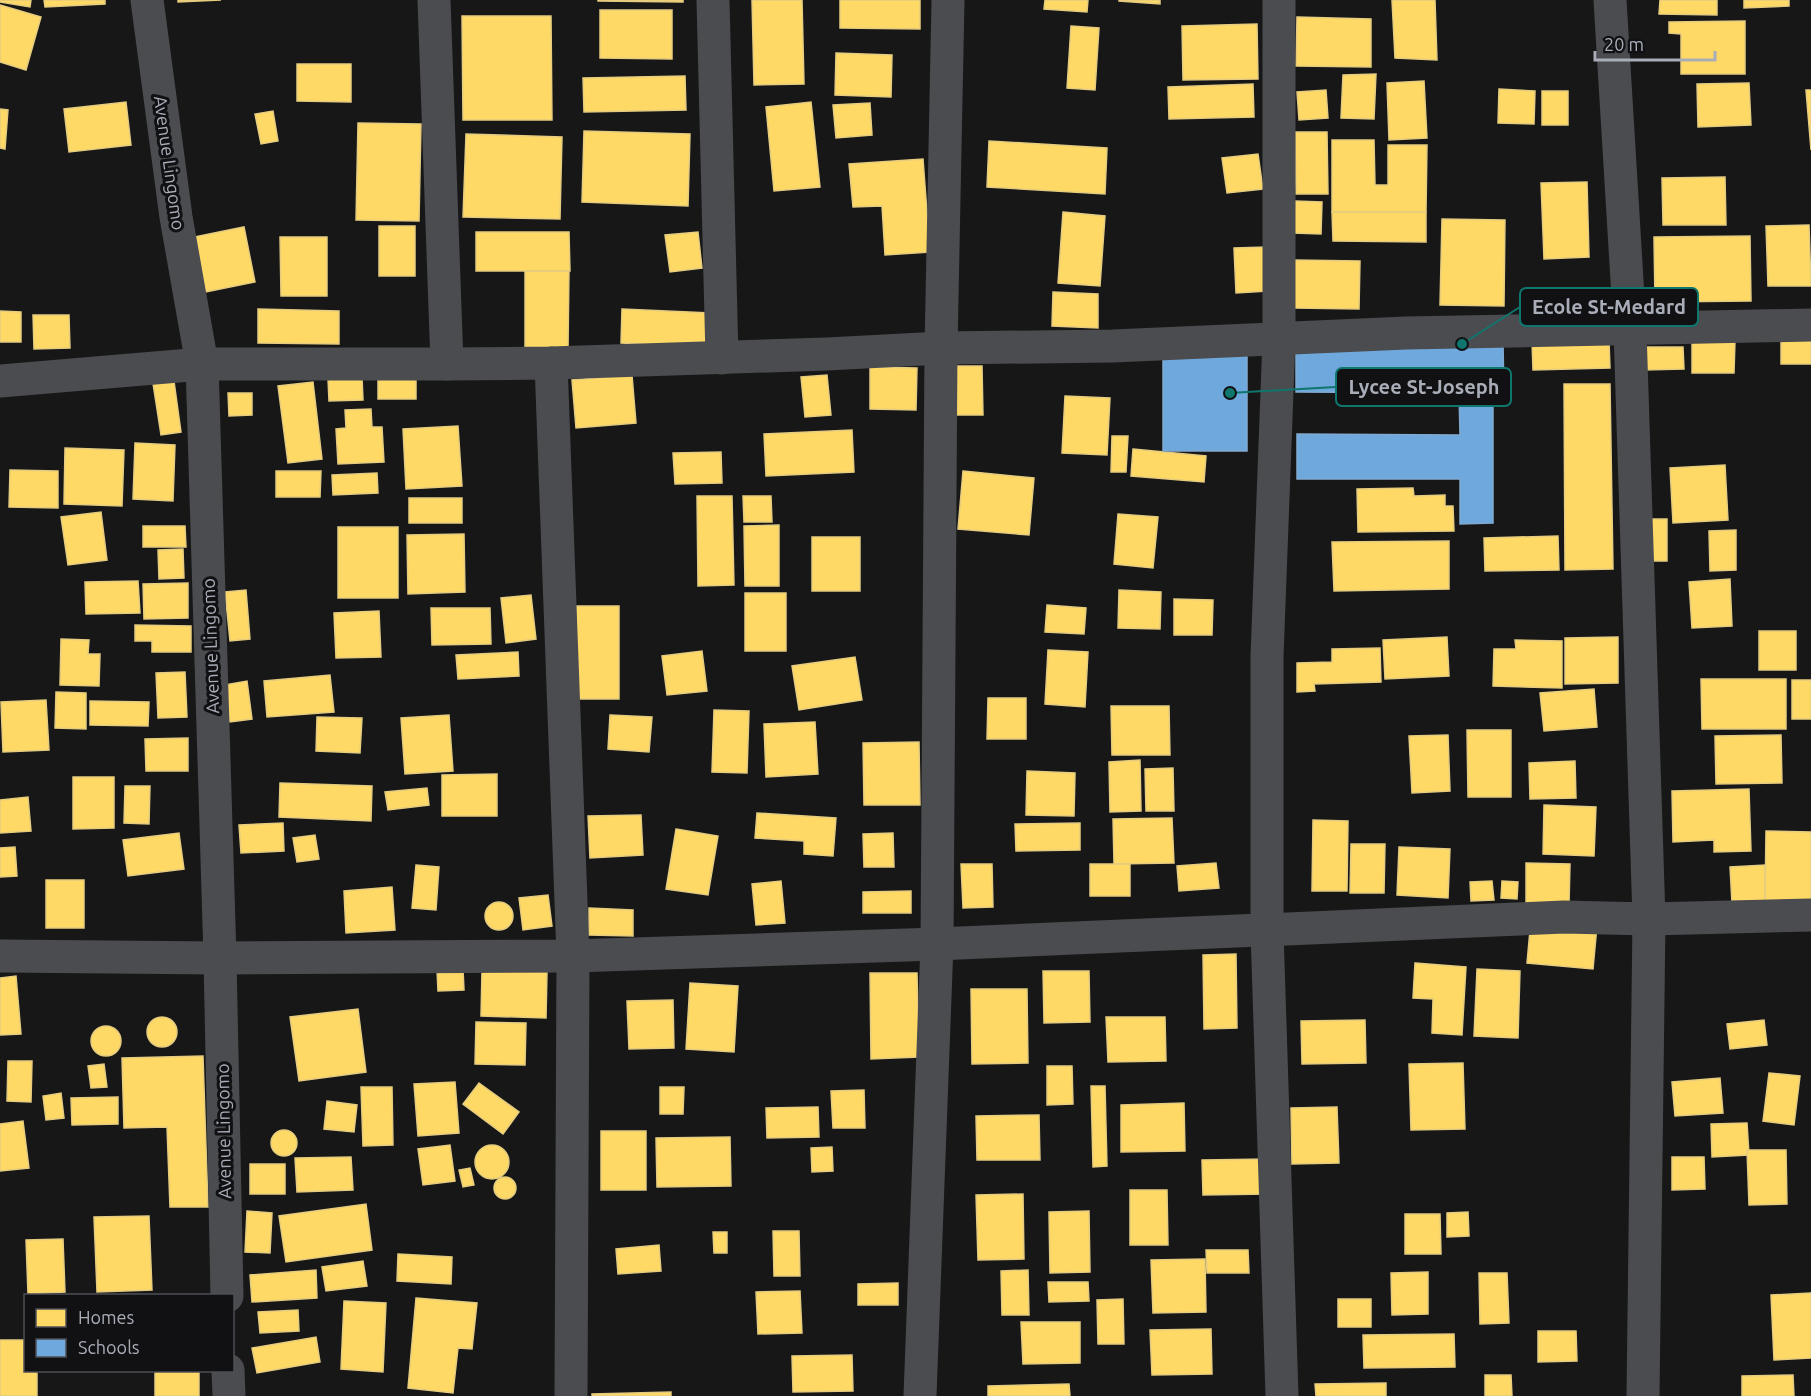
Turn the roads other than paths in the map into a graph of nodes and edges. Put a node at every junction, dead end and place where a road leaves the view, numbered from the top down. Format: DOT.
graph roads {
  1 [pos="147,0"];
  2 [pos="434,0"];
  3 [pos="714,0"];
  4 [pos="948,0"];
  5 [pos="1279,0"];
  6 [pos="1610,0"];
  7 [pos="1811,325"];
  8 [pos="1630,330"];
  9 [pos="1280,339"];
  10 [pos="941,348"];
  11 [pos="722,358"];
  12 [pos="551,363"];
  13 [pos="202,364"];
  14 [pos="447,364"];
  15 [pos="0,381"];
  16 [pos="1811,915"];
  17 [pos="1649,919"];
  18 [pos="1267,931"];
  19 [pos="937,944"];
  20 [pos="0,956"];
  21 [pos="573,956"];
  22 [pos="220,958"];
  23 [pos="227,1294"];
  24 [pos="228,1372"];
  25 [pos="229,1396"];
  26 [pos="571,1396"];
  27 [pos="920,1396"];
  28 [pos="1282,1396"];
  29 [pos="1643,1396"];
  1 -- 13 [label="street, Avenue Lingomo"];
  2 -- 14 [label="street"];
  3 -- 11 [label="street"];
  4 -- 10 [label="street"];
  5 -- 9 [label="street"];
  6 -- 8 [label="street"];
  7 -- 8 [label="street"];
  8 -- 9 [label="street"];
  8 -- 17 [label="street"];
  9 -- 10 [label="street"];
  9 -- 18 [label="street"];
  10 -- 11 [label="street"];
  10 -- 19 [label="street"];
  11 -- 12 [label="street"];
  12 -- 14 [label="street"];
  12 -- 21 [label="street"];
  13 -- 14 [label="street"];
  13 -- 15 [label="street"];
  13 -- 22 [label="street, Avenue Lingomo"];
  16 -- 17 [label="street"];
  17 -- 18 [label="street"];
  17 -- 29 [label="street"];
  18 -- 19 [label="street"];
  18 -- 28 [label="street"];
  19 -- 21 [label="street"];
  19 -- 27 [label="street"];
  20 -- 22 [label="street"];
  21 -- 22 [label="street"];
  21 -- 26 [label="street"];
  22 -- 23 [label="street, Avenue Lingomo"];
  24 -- 25 [label="street"];
}
